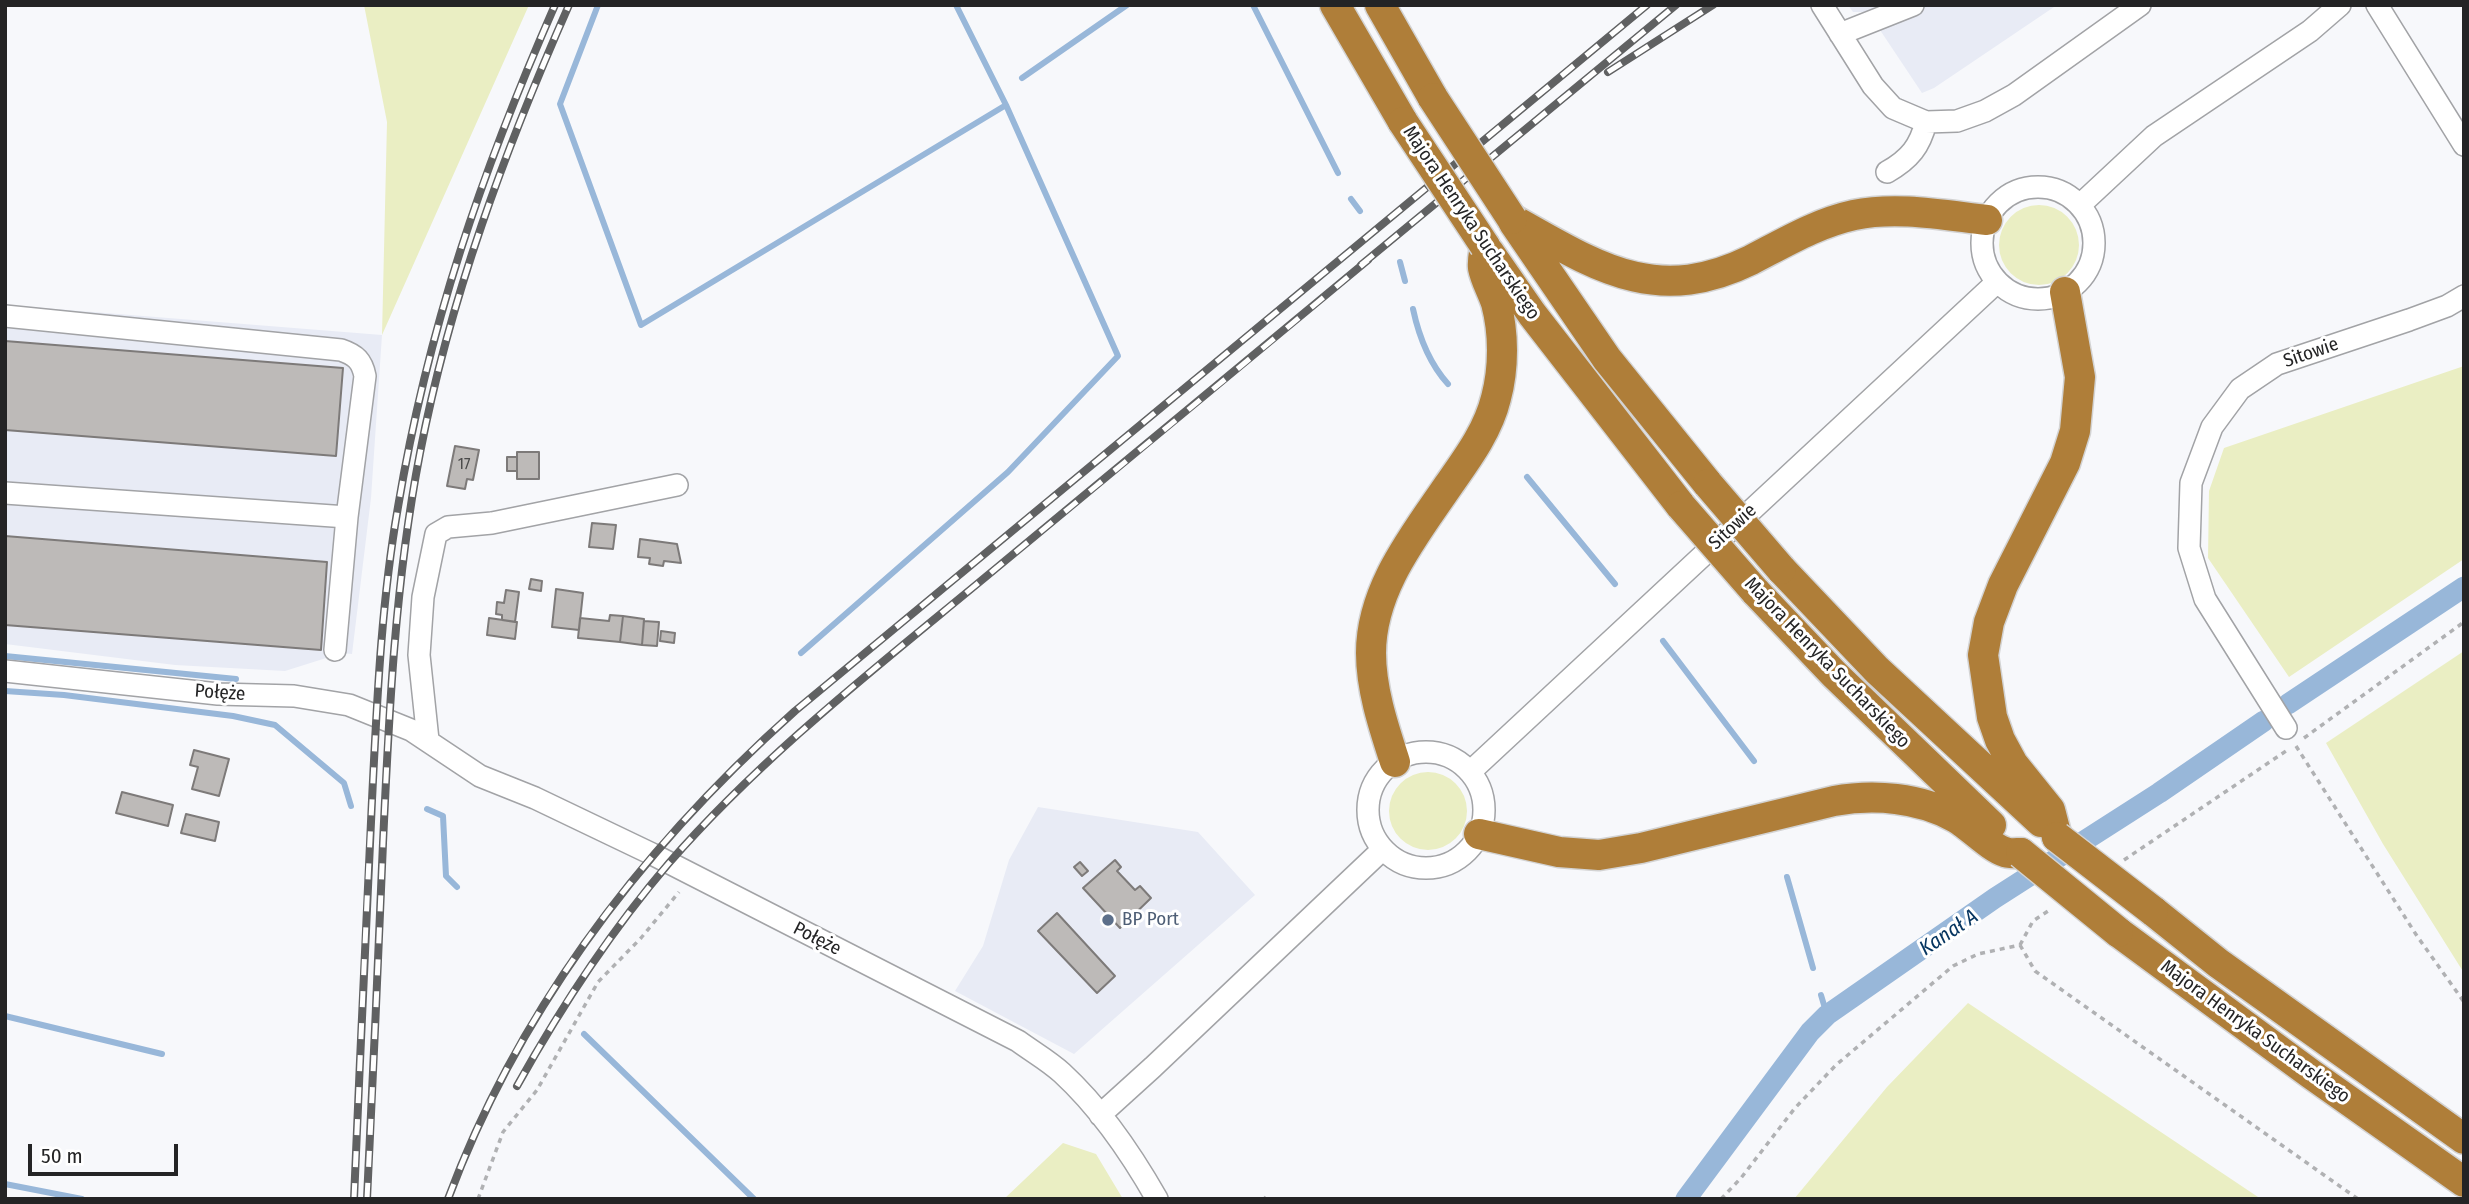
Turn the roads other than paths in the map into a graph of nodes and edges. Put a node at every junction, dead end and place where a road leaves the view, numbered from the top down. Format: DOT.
graph roads {
  1 [pos="1335,5"];
  2 [pos="1380,5"];
  3 [pos="1822,5"];
  4 [pos="1913,5"];
  5 [pos="2140,5"];
  6 [pos="2340,5"];
  7 [pos="2377,5"];
  8 [pos="1840,34"];
  9 [pos="1926,122"];
  10 [pos="2464,145"];
  11 [pos="1887,172"];
  12 [pos="2080,205"];
  13 [pos="1512,219"];
  14 [pos="1987,220"];
  15 [pos="1485,246"];
  16 [pos="1997,282"];
  17 [pos="2065,292"];
  18 [pos="2464,296"];
  19 [pos="5,316"];
  20 [pos="677,485"];
  21 [pos="5,493"];
  22 [pos="347,517"];
  23 [pos="335,650"];
  24 [pos="5,671"];
  25 [pos="2290,736"];
  26 [pos="428,740"];
  27 [pos="1395,762"];
  28 [pos="1470,772"];
  29 [pos="1479,834"];
  30 [pos="2057,837"];
  31 [pos="1383,849"];
  32 [pos="2021,853"];
  33 [pos="1100,1115"];
  34 [pos="2464,1139"];
  35 [pos="2464,1182"];
  36 [pos="1157,1199"];
  1 -- 15 [label="highway, Majora Henryka Sucharskiego, bridge"];
  2 -- 13 [label="highway, Majora Henryka Sucharskiego, bridge"];
  3 -- 8 [label="street"];
  4 -- 8 [label="street"];
  5 -- 9 [label="street"];
  6 -- 12 [label="street"];
  7 -- 10 [label="street"];
  8 -- 9 [label="street"];
  9 -- 11 [label="street"];
  12 -- 14 [label="street"];
  12 -- 17 [label="street"];
  13 -- 14 [label="highway"];
  13 -- 30 [label="highway, Majora Henryka Sucharskiego, bridge"];
  14 -- 16 [label="street"];
  15 -- 27 [label="highway"];
  15 -- 32 [label="highway, Majora Henryka Sucharskiego, bridge"];
  16 -- 17 [label="street"];
  16 -- 28 [label="street, Sitowie"];
  17 -- 30 [label="highway"];
  18 -- 25 [label="street, Sitowie"];
  19 -- 22 [label="street"];
  20 -- 26 [label="street"];
  21 -- 22 [label="street"];
  22 -- 23 [label="street"];
  24 -- 26 [label="street, Połęże"];
  26 -- 33 [label="street, Połęże"];
  27 -- 28 [label="street"];
  27 -- 31 [label="street"];
  28 -- 29 [label="street"];
  29 -- 31 [label="street"];
  29 -- 32 [label="highway"];
  30 -- 34 [label="highway, Majora Henryka Sucharskiego, bridge"];
  31 -- 33 [label="street"];
  32 -- 35 [label="highway, Majora Henryka Sucharskiego, bridge"];
  33 -- 36 [label="street, Połęże"];
}
